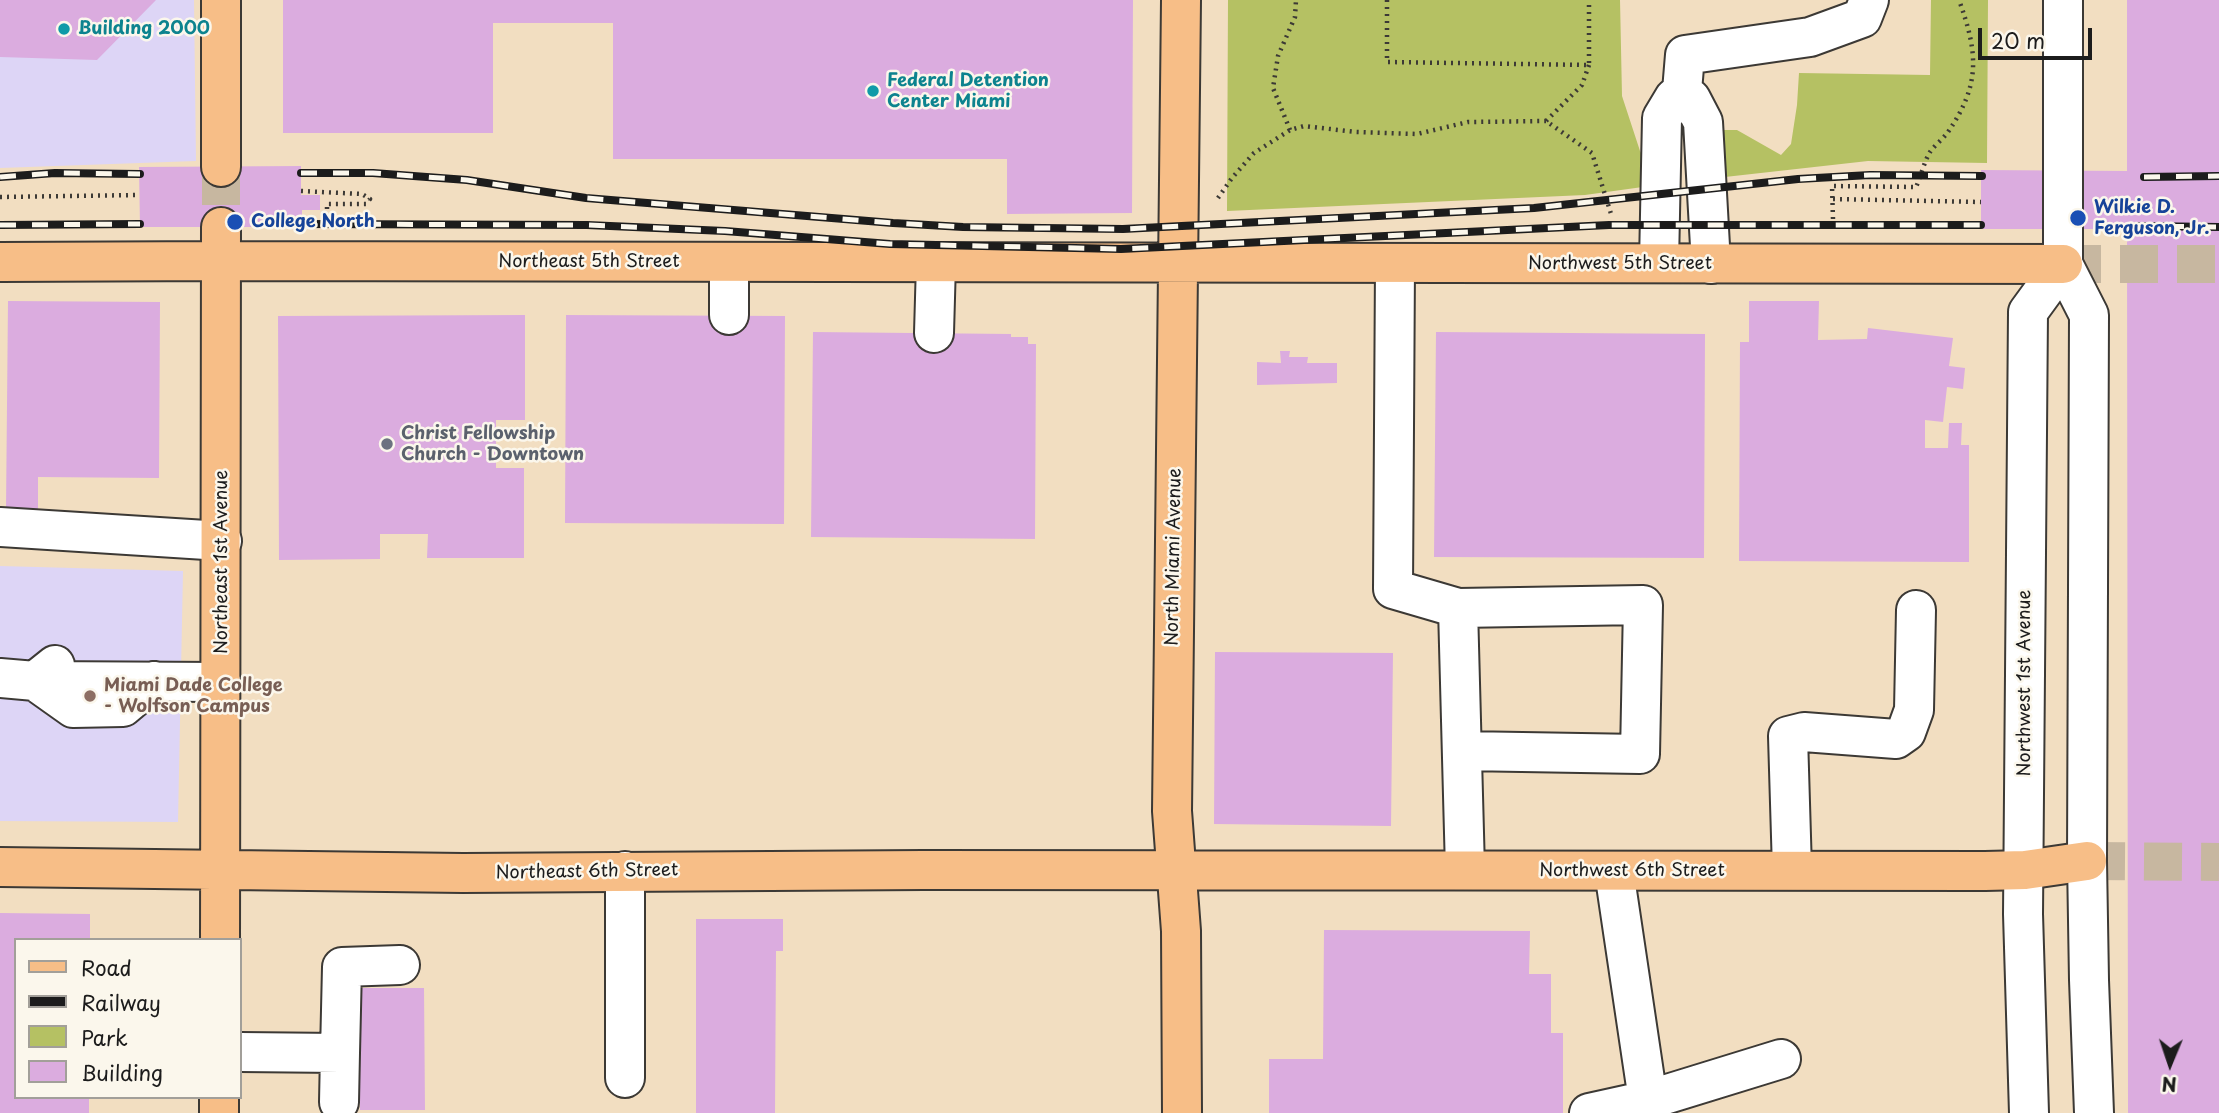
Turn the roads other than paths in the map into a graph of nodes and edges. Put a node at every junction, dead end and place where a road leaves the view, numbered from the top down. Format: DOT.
graph roads {
  1 [pos="221,0"];
  2 [pos="1181,0"];
  3 [pos="1869,0"];
  4 [pos="2063,0"];
  5 [pos="1682,91"];
  6 [pos="220,167"];
  7 [pos="221,244"];
  8 [pos="0,262"];
  9 [pos="729,262"];
  10 [pos="936,263"];
  11 [pos="1177,263"];
  12 [pos="1659,263"];
  13 [pos="1395,264"];
  14 [pos="1711,264"];
  15 [pos="2063,264"];
  16 [pos="729,316"];
  17 [pos="934,333"];
  18 [pos="0,527"];
  19 [pos="222,541"];
  20 [pos="1458,608"];
  21 [pos="1916,610"];
  22 [pos="17,680"];
  23 [pos="221,682"];
  24 [pos="1463,751"];
  25 [pos="2087,861"];
  26 [pos="0,867"];
  27 [pos="221,870"];
  28 [pos="1465,870"];
  29 [pos="1792,870"];
  30 [pos="2025,870"];
  31 [pos="625,871"];
  32 [pos="1175,871"];
  33 [pos="1614,871"];
  34 [pos="220,938"];
  35 [pos="400,965"];
  36 [pos="242,1052"];
  37 [pos="340,1053"];
  38 [pos="1781,1059"];
  39 [pos="625,1078"];
  40 [pos="1648,1100"];
  41 [pos="339,1102"];
  42 [pos="1182,1113"];
  43 [pos="1589,1113"];
  44 [pos="2029,1113"];
  45 [pos="2094,1113"];
  1 -- 6 [label="main road"];
  2 -- 11 [label="main road, North Miami Avenue"];
  3 -- 5 [label="street"];
  4 -- 15 [label="street"];
  5 -- 12 [label="street"];
  5 -- 14 [label="street"];
  7 -- 8 [label="main road, Northeast 5th Street"];
  7 -- 9 [label="main road, Northeast 5th Street"];
  7 -- 19 [label="main road, Northeast 1st Avenue"];
  9 -- 10 [label="main road, Northeast 5th Street"];
  9 -- 16 [label="street"];
  10 -- 11 [label="main road, Northeast 5th Street"];
  10 -- 17 [label="street"];
  11 -- 13 [label="main road, Northwest 5th Street"];
  11 -- 32 [label="main road, North Miami Avenue"];
  12 -- 13 [label="main road, Northwest 5th Street"];
  12 -- 14 [label="main road, Northwest 5th Street"];
  13 -- 20 [label="street"];
  14 -- 15 [label="main road, Northwest 5th Street"];
  15 -- 25 [label="street"];
  15 -- 30 [label="street, Northwest 1st Avenue"];
  18 -- 19 [label="street"];
  19 -- 23 [label="main road, Northeast 1st Avenue"];
  20 -- 24 [label="street"];
  20 -- 24 [label="street"];
  21 -- 29 [label="street"];
  22 -- 23 [label="street"];
  23 -- 27 [label="main road, Northeast 1st Avenue"];
  24 -- 28 [label="street"];
  25 -- 30 [label="main road, Northwest 6th Street"];
  25 -- 45 [label="street"];
  26 -- 27 [label="main road, Northeast 6th Street"];
  27 -- 31 [label="main road, Northeast 6th Street"];
  27 -- 34 [label="main road, Northeast 1st Avenue"];
  28 -- 32 [label="main road, Northwest 6th Street"];
  28 -- 33 [label="main road, Northwest 6th Street"];
  29 -- 30 [label="main road, Northwest 6th Street"];
  29 -- 33 [label="main road, Northwest 6th Street"];
  30 -- 44 [label="street, Northwest 1st Avenue"];
  31 -- 32 [label="main road, Northeast 6th Street"];
  31 -- 39 [label="street"];
  32 -- 42 [label="main road, North Miami Avenue"];
  33 -- 40 [label="street"];
  35 -- 37 [label="street"];
  36 -- 37 [label="street"];
  37 -- 41 [label="street"];
  38 -- 40 [label="street"];
  40 -- 43 [label="street"];
}
